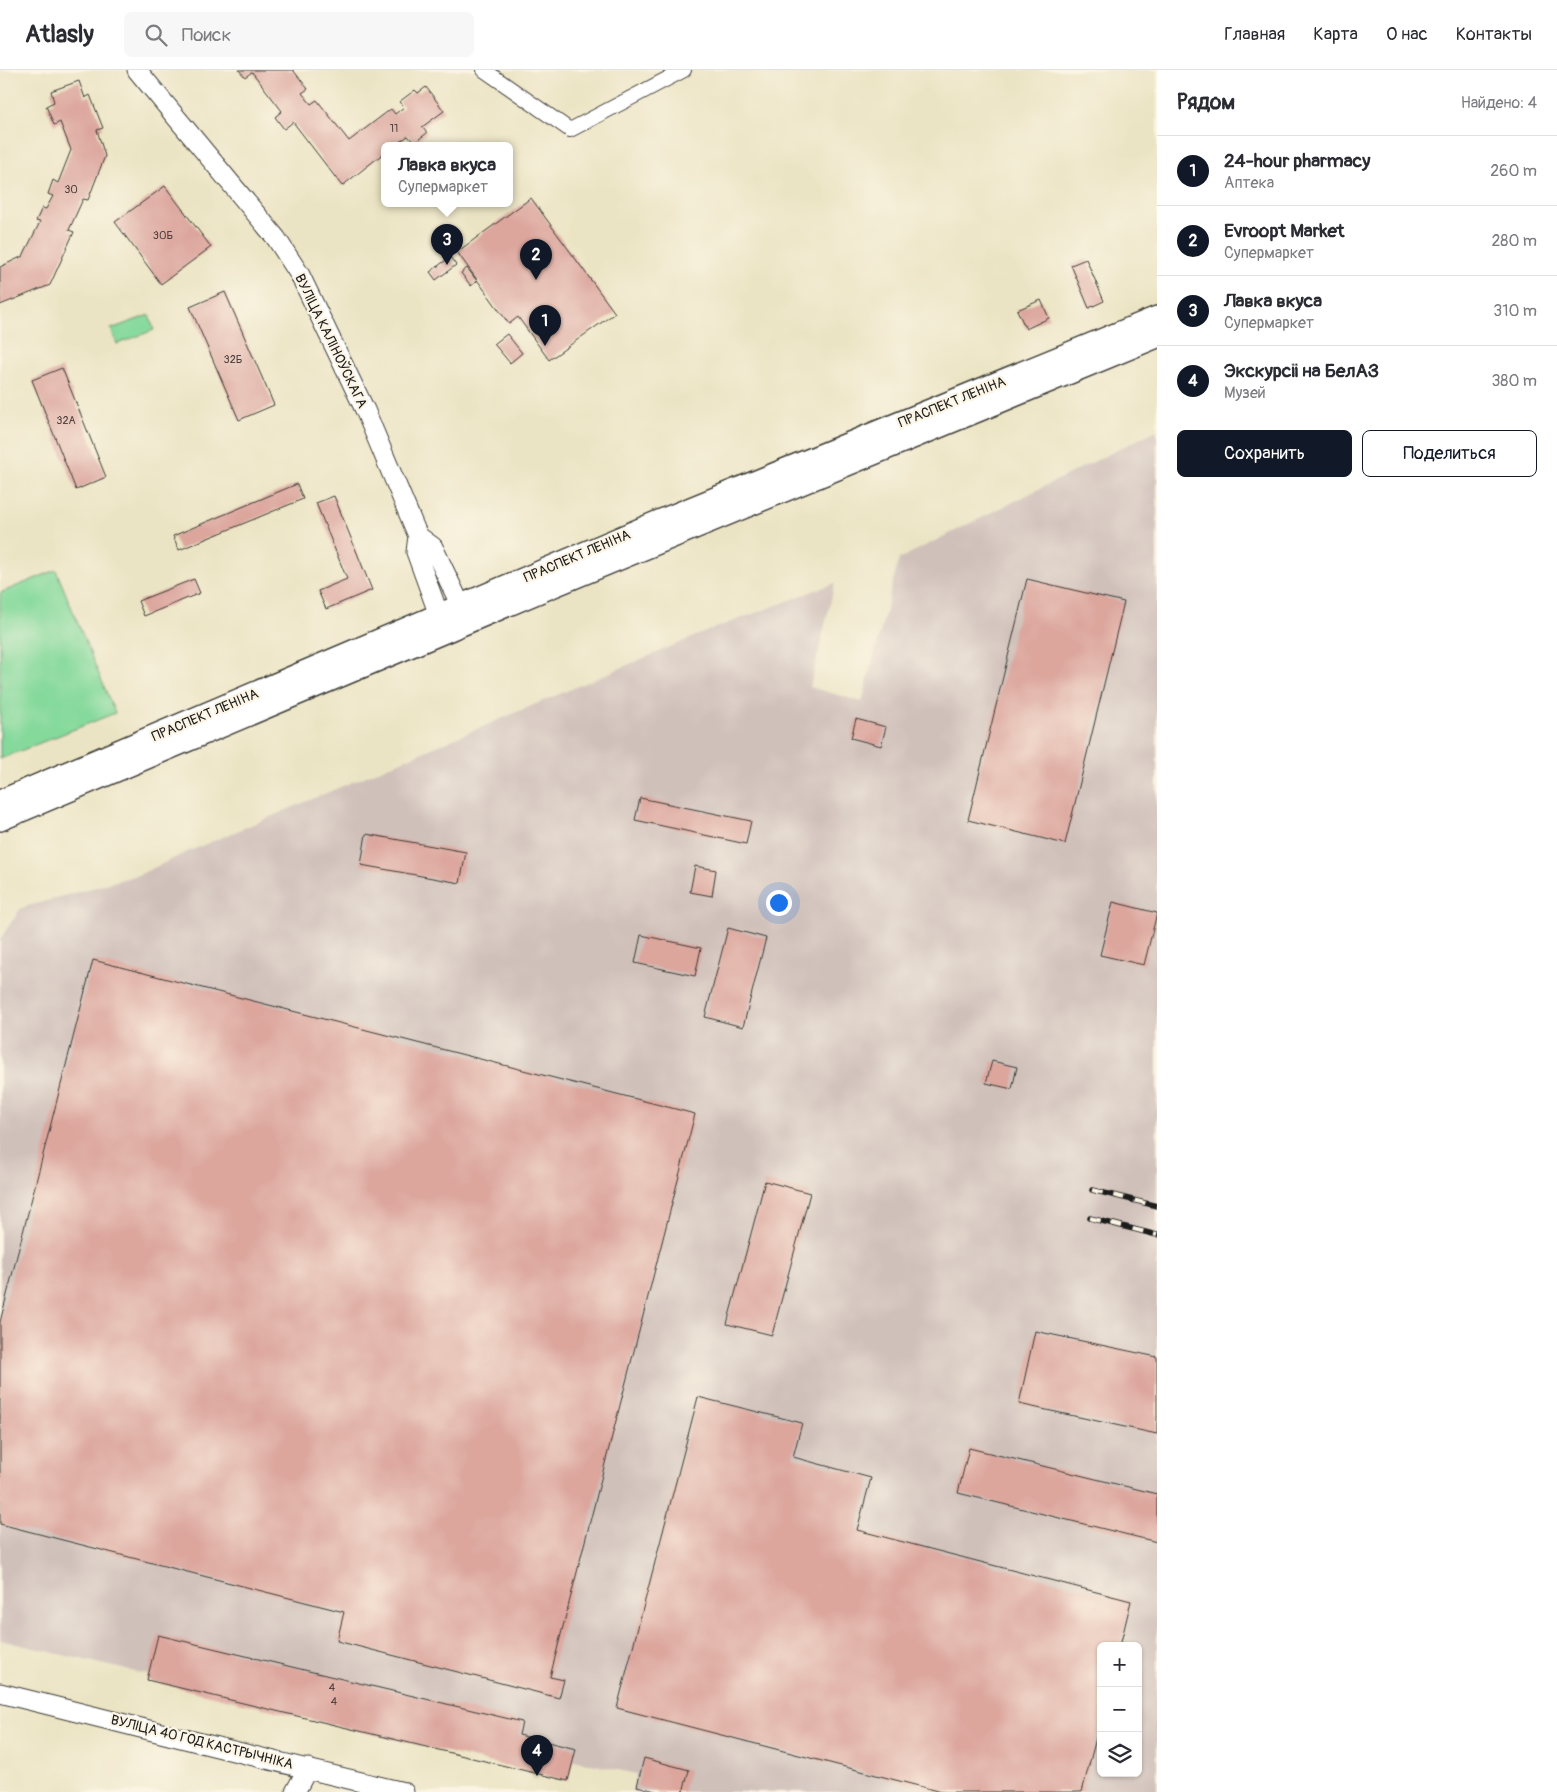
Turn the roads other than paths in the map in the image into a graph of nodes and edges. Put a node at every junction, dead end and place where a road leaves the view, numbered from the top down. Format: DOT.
graph roads {
  1 [pos="138,70"];
  2 [pos="484,70"];
  3 [pos="684,70"];
  4 [pos="1157,318"];
  5 [pos="1157,337"];
  6 [pos="418,536"];
  7 [pos="465,614"];
  8 [pos="442,624"];
  9 [pos="0,801"];
  10 [pos="0,820"];
  11 [pos="0,1694"];
  12 [pos="308,1768"];
  13 [pos="296,1792"];
  14 [pos="310,1792"];
  15 [pos="404,1792"];
  1 -- 6 [label="street, ВУЛІЦА КАЛІНОЎСКАГА"];
  2 -- 3 [label="street"];
  4 -- 7 [label="main road, ПРАСПЕКТ ЛЕНІНА"];
  5 -- 7 [label="main road, ПРАСПЕКТ ЛЕНІНА"];
  6 -- 7 [label="street, ВУЛІЦА КАЛІНОЎСКАГА"];
  6 -- 8 [label="street, ВУЛІЦА КАЛІНОЎСКАГА"];
  7 -- 8 [label="main road, ПРАСПЕКТ ЛЕНІНА"];
  8 -- 9 [label="main road, ПРАСПЕКТ ЛЕНІНА"];
  8 -- 10 [label="main road, ПРАСПЕКТ ЛЕНІНА"];
  11 -- 12 [label="street, ВУЛІЦА 40 ГОД КАСТРЫЧНІКА"];
  12 -- 13 [label="street"];
  12 -- 14 [label="street"];
  12 -- 15 [label="street, ВУЛІЦА 40 ГОД КАСТРЫЧНІКА"];
}
